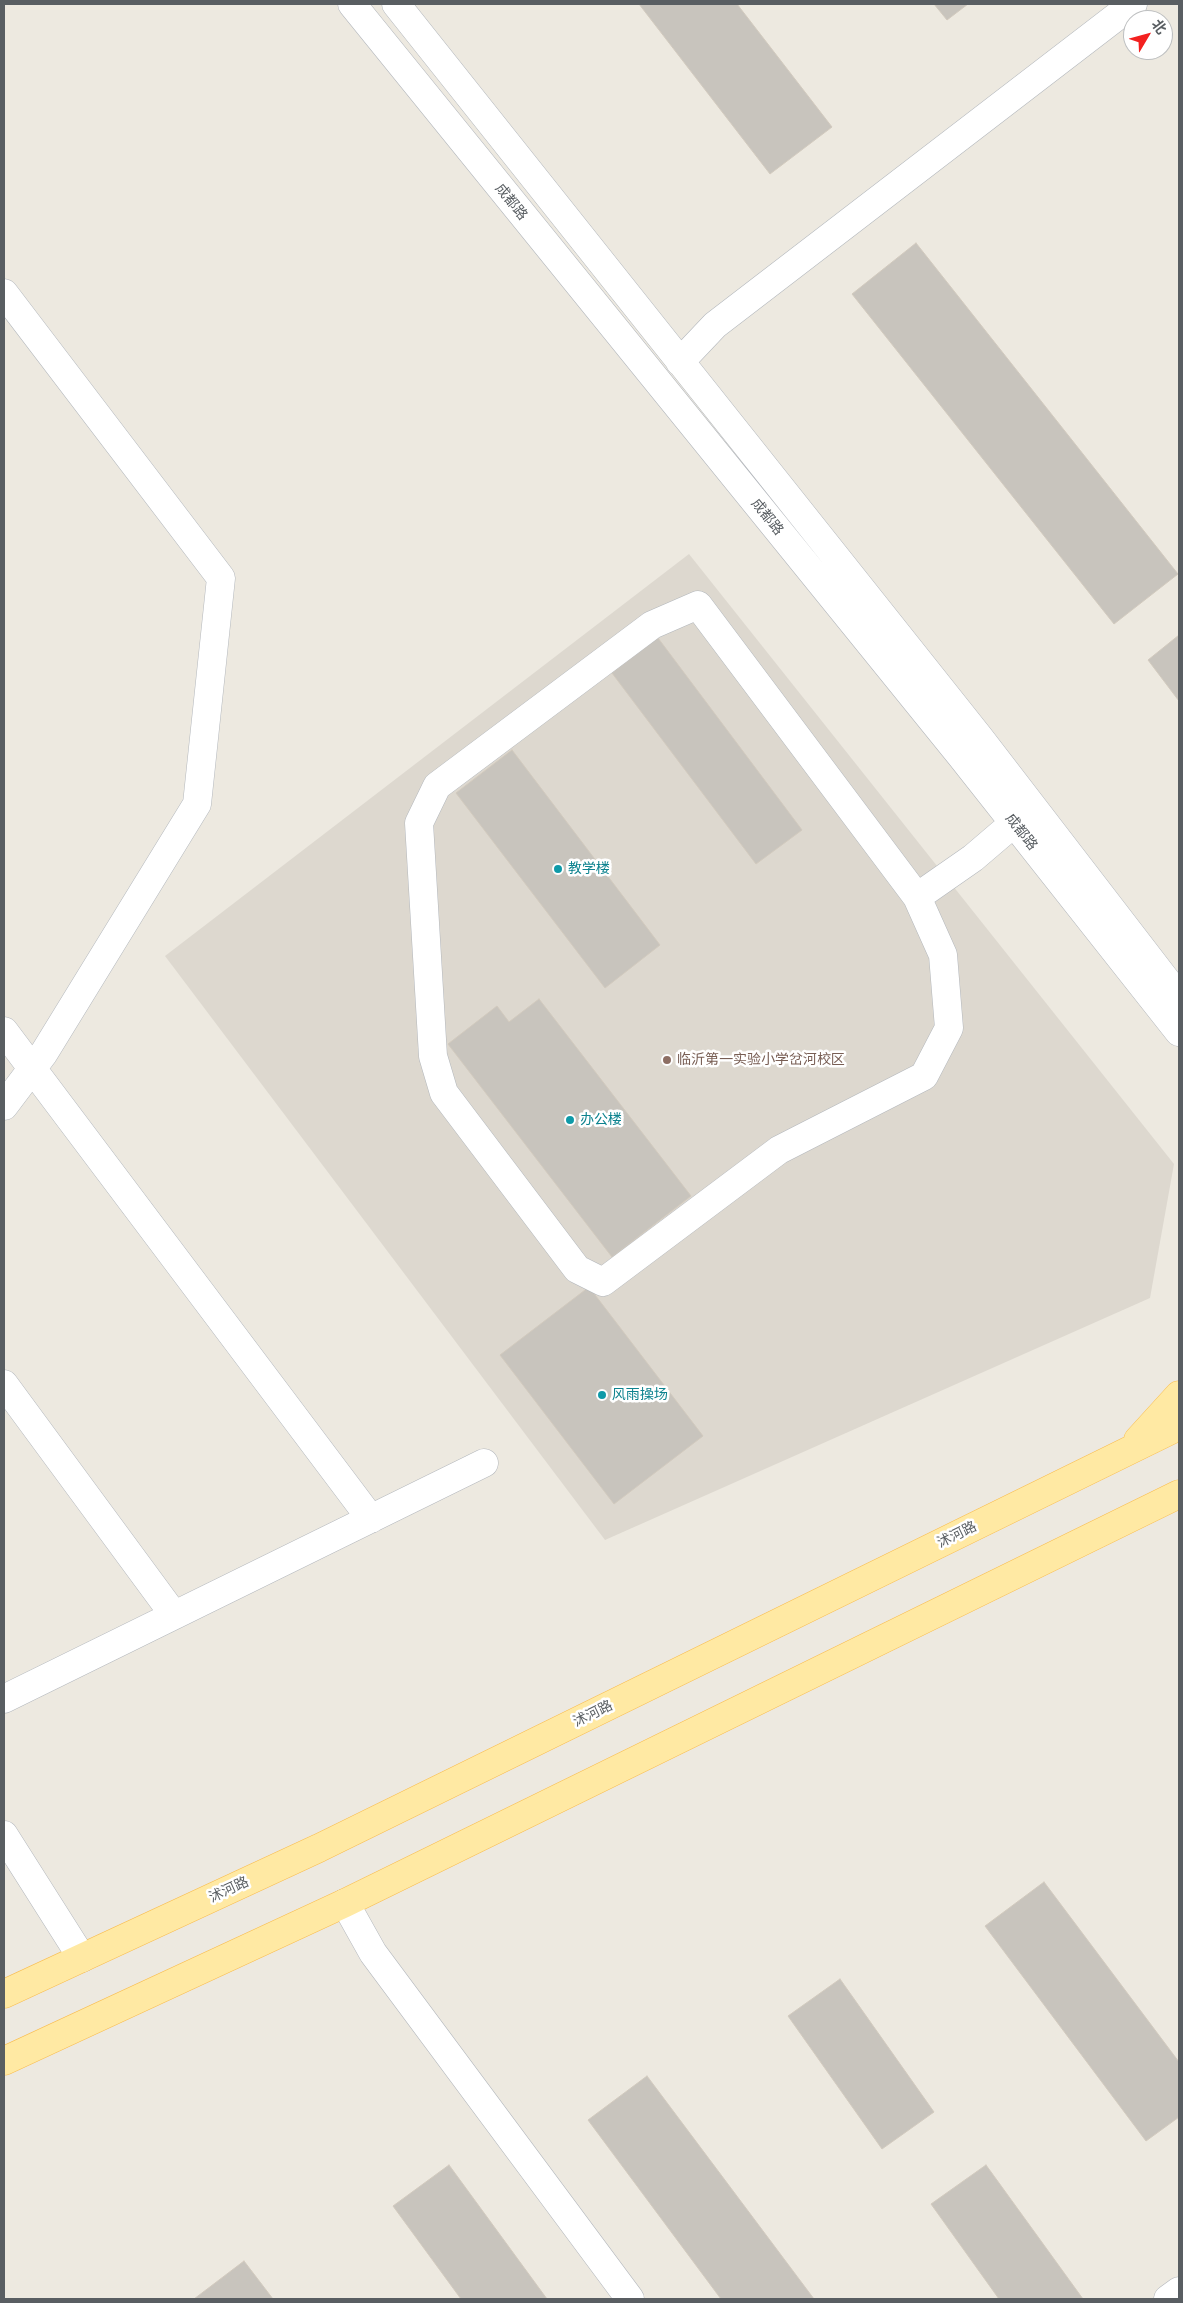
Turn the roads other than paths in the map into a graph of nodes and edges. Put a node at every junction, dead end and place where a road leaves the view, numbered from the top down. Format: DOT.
graph roads {
  1 [pos="352,4"];
  2 [pos="396,4"];
  3 [pos="1133,4"];
  4 [pos="4,293"];
  5 [pos="680,362"];
  6 [pos="1014,823"];
  7 [pos="917,897"];
  8 [pos="1179,997"];
  9 [pos="4,1031"];
  10 [pos="1179,1032"];
  11 [pos="32,1069"];
  12 [pos="4,1106"];
  13 [pos="4,1384"];
  14 [pos="1179,1395"];
  15 [pos="1179,1426"];
  16 [pos="1127,1452"];
  17 [pos="484,1464"];
  18 [pos="1179,1494"];
  19 [pos="1166,1507"];
  20 [pos="371,1519"];
  21 [pos="174,1615"];
  22 [pos="4,1699"];
  23 [pos="4,1835"];
  24 [pos="345,1903"];
  25 [pos="82,1958"];
  26 [pos="4,1994"];
  27 [pos="4,2061"];
  28 [pos="1179,2291"];
  29 [pos="630,2299"];
  30 [pos="1168,2299"];
  1 -- 6 [label="street, 成都路"];
  2 -- 5 [label="street, 成都路"];
  3 -- 5 [label="street"];
  4 -- 11 [label="street"];
  5 -- 8 [label="street, 成都路"];
  6 -- 7 [label="street"];
  6 -- 10 [label="street, 成都路"];
  7 -- 7 [label="street"];
  9 -- 11 [label="street"];
  11 -- 12 [label="street"];
  11 -- 20 [label="street"];
  13 -- 21 [label="street"];
  14 -- 16 [label="main road"];
  15 -- 16 [label="main road, 沭河路"];
  16 -- 25 [label="main road, 沭河路"];
  17 -- 20 [label="street"];
  18 -- 19 [label="main road"];
  19 -- 24 [label="main road"];
  20 -- 21 [label="street"];
  21 -- 22 [label="street"];
  23 -- 25 [label="street"];
  24 -- 27 [label="main road"];
  24 -- 29 [label="street"];
  25 -- 26 [label="main road, 沭河路"];
  28 -- 30 [label="street"];
}
